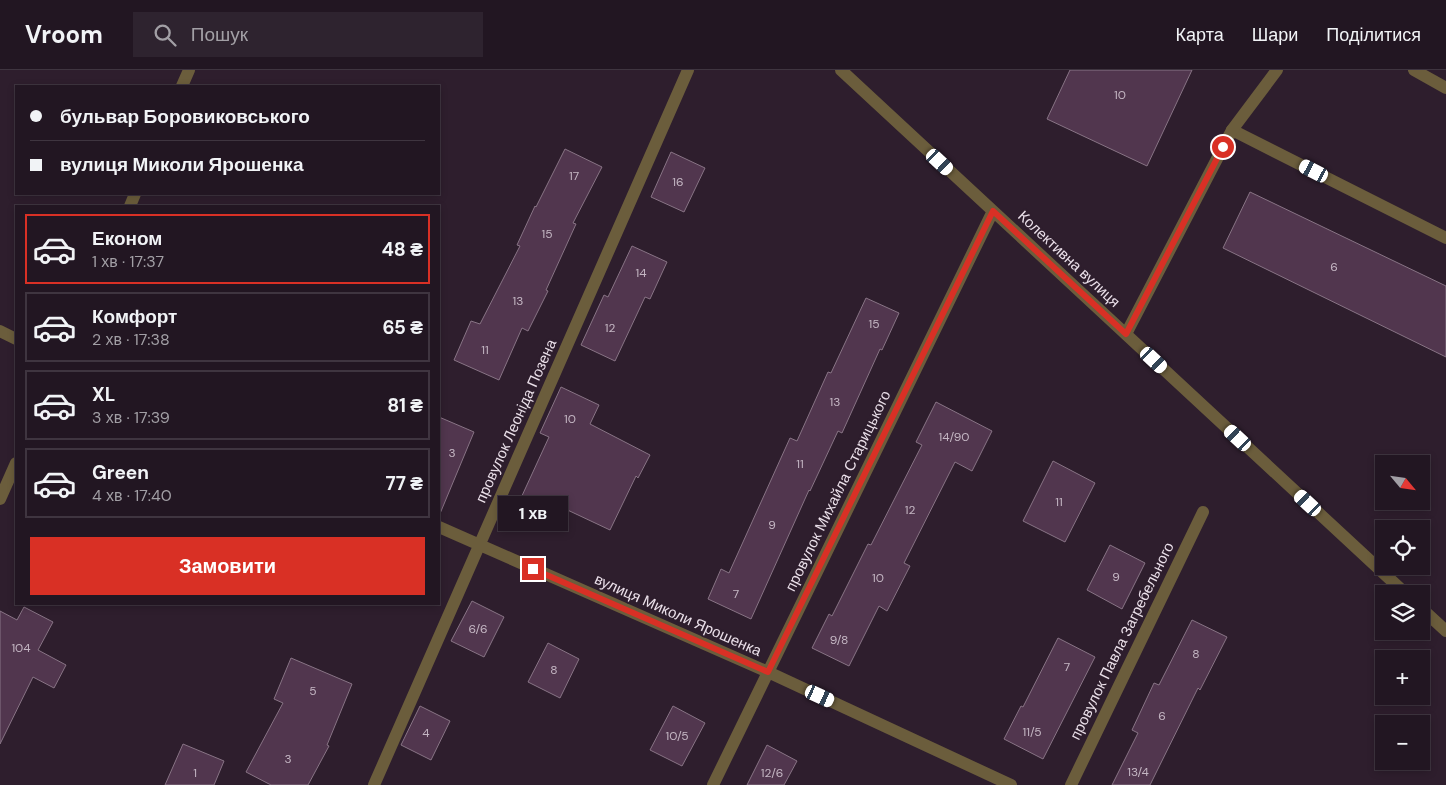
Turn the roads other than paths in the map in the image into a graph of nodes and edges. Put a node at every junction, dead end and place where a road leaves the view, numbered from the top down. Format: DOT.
graph roads {
  1 [pos="189,70"];
  2 [pos="688,70"];
  3 [pos="841,70"];
  4 [pos="1278,70"];
  5 [pos="1414,70"];
  6 [pos="182,85"];
  7 [pos="1446,88"];
  8 [pos="1232,130"];
  9 [pos="993,211"];
  10 [pos="1446,238"];
  11 [pos="0,331"];
  12 [pos="1126,334"];
  13 [pos="15,338"];
  14 [pos="15,465"];
  15 [pos="0,499"];
  16 [pos="1203,512"];
  17 [pos="440,527"];
  18 [pos="479,545"];
  19 [pos="1396,585"];
  20 [pos="1430,616"];
  21 [pos="1446,631"];
  22 [pos="768,672"];
  23 [pos="374,785"];
  24 [pos="713,785"];
  25 [pos="1011,785"];
  26 [pos="1071,785"];
  1 -- 6 [label="street"];
  2 -- 18 [label="street, провулок Леоніда Позена"];
  3 -- 9 [label="street, Колективна вулиця"];
  4 -- 8 [label="street"];
  5 -- 7 [label="street"];
  8 -- 10 [label="street"];
  8 -- 12 [label="street"];
  9 -- 12 [label="street, Колективна вулиця"];
  9 -- 22 [label="street, провулок Михайла Старицького"];
  11 -- 13 [label="street"];
  12 -- 19 [label="street, Колективна вулиця"];
  14 -- 15 [label="street"];
  16 -- 26 [label="street, провулок Павла Загребельного"];
  17 -- 18 [label="street, вулиця Миколи Ярошенка"];
  18 -- 22 [label="street, вулиця Миколи Ярошенка"];
  18 -- 23 [label="street, провулок Леоніда Позена"];
  20 -- 21 [label="street"];
  22 -- 24 [label="street, провулок Михайла Старицького"];
  22 -- 25 [label="street, вулиця Миколи Ярошенка"];
}
